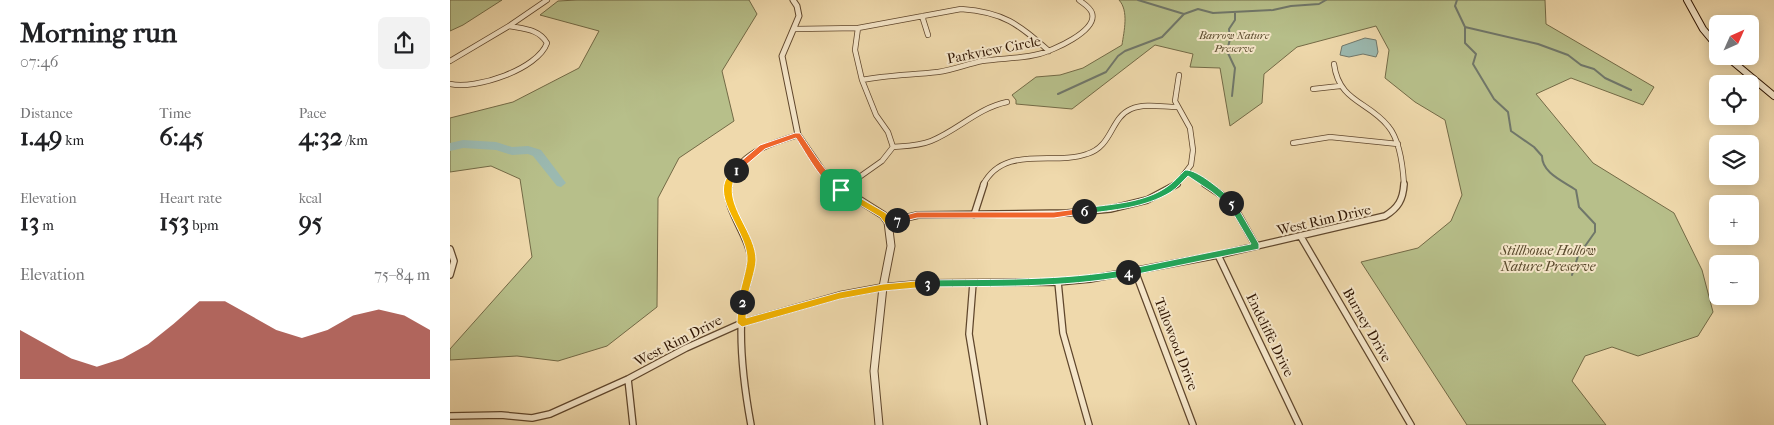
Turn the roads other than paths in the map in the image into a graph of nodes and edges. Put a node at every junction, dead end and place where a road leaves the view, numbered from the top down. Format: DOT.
graph roads {
  1 [pos="547,0"];
  2 [pos="793,0"];
  3 [pos="1078,0"];
  4 [pos="1687,0"];
  5 [pos="922,16"];
  6 [pos="509,26"];
  7 [pos="858,28"];
  8 [pos="795,29"];
  9 [pos="928,34"];
  10 [pos="1709,36"];
  11 [pos="1048,52"];
  12 [pos="450,61"];
  13 [pos="1334,64"];
  14 [pos="1737,65"];
  15 [pos="1179,75"];
  16 [pos="862,80"];
  17 [pos="450,84"];
  18 [pos="1340,86"];
  19 [pos="1313,89"];
  20 [pos="1774,96"];
  21 [pos="1007,102"];
  22 [pos="1177,107"];
  23 [pos="798,135"];
  24 [pos="1294,144"];
  25 [pos="1398,144"];
  26 [pos="893,147"];
  27 [pos="1188,172"];
  28 [pos="841,190"];
  29 [pos="974,215"];
  30 [pos="888,222"];
  31 [pos="1301,237"];
  32 [pos="1256,246"];
  33 [pos="450,249"];
  34 [pos="1218,255"];
  35 [pos="1135,271"];
  36 [pos="450,275"];
  37 [pos="1058,282"];
  38 [pos="973,283"];
  39 [pos="883,287"];
  40 [pos="742,323"];
  41 [pos="628,379"];
  42 [pos="450,416"];
  43 [pos="532,418"];
  44 [pos="529,425"];
  45 [pos="633,425"];
  46 [pos="751,425"];
  47 [pos="879,425"];
  48 [pos="984,425"];
  49 [pos="1089,425"];
  50 [pos="1193,425"];
  51 [pos="1299,425"];
  52 [pos="1411,425"];
  1 -- 6 [label="street"];
  2 -- 8 [label="street"];
  3 -- 11 [label="street, Parkview Circle"];
  4 -- 10 [label="main road"];
  5 -- 7 [label="street"];
  5 -- 9 [label="street"];
  5 -- 11 [label="street"];
  6 -- 12 [label="street"];
  6 -- 17 [label="street"];
  7 -- 8 [label="street"];
  7 -- 16 [label="street"];
  8 -- 23 [label="street"];
  11 -- 16 [label="street, Parkview Circle"];
  13 -- 18 [label="street"];
  14 -- 20 [label="main road"];
  15 -- 22 [label="street"];
  16 -- 26 [label="street"];
  18 -- 19 [label="street"];
  18 -- 25 [label="street, West Rim Drive"];
  21 -- 26 [label="street"];
  22 -- 27 [label="street"];
  22 -- 29 [label="street"];
  23 -- 28 [label="street"];
  23 -- 40 [label="street"];
  24 -- 25 [label="street"];
  25 -- 31 [label="street, West Rim Drive"];
  26 -- 28 [label="street"];
  27 -- 29 [label="street"];
  27 -- 32 [label="street"];
  28 -- 30 [label="street"];
  29 -- 30 [label="street"];
  30 -- 39 [label="street"];
  31 -- 32 [label="street, West Rim Drive"];
  31 -- 52 [label="street, Burney Drive"];
  32 -- 34 [label="street, West Rim Drive"];
  33 -- 36 [label="street"];
  34 -- 35 [label="street, West Rim Drive"];
  34 -- 51 [label="street, Endcliffe Drive"];
  35 -- 37 [label="street, West Rim Drive"];
  35 -- 50 [label="street, Tallowood Drive"];
  37 -- 38 [label="street, West Rim Drive"];
  37 -- 49 [label="street"];
  38 -- 39 [label="street, West Rim Drive"];
  38 -- 48 [label="street"];
  39 -- 40 [label="street, West Rim Drive"];
  39 -- 47 [label="street"];
  40 -- 41 [label="street, West Rim Drive"];
  40 -- 46 [label="street"];
  41 -- 43 [label="street, West Rim Drive"];
  41 -- 45 [label="street"];
  42 -- 43 [label="street, West Rim Drive"];
  43 -- 44 [label="street"];
}
